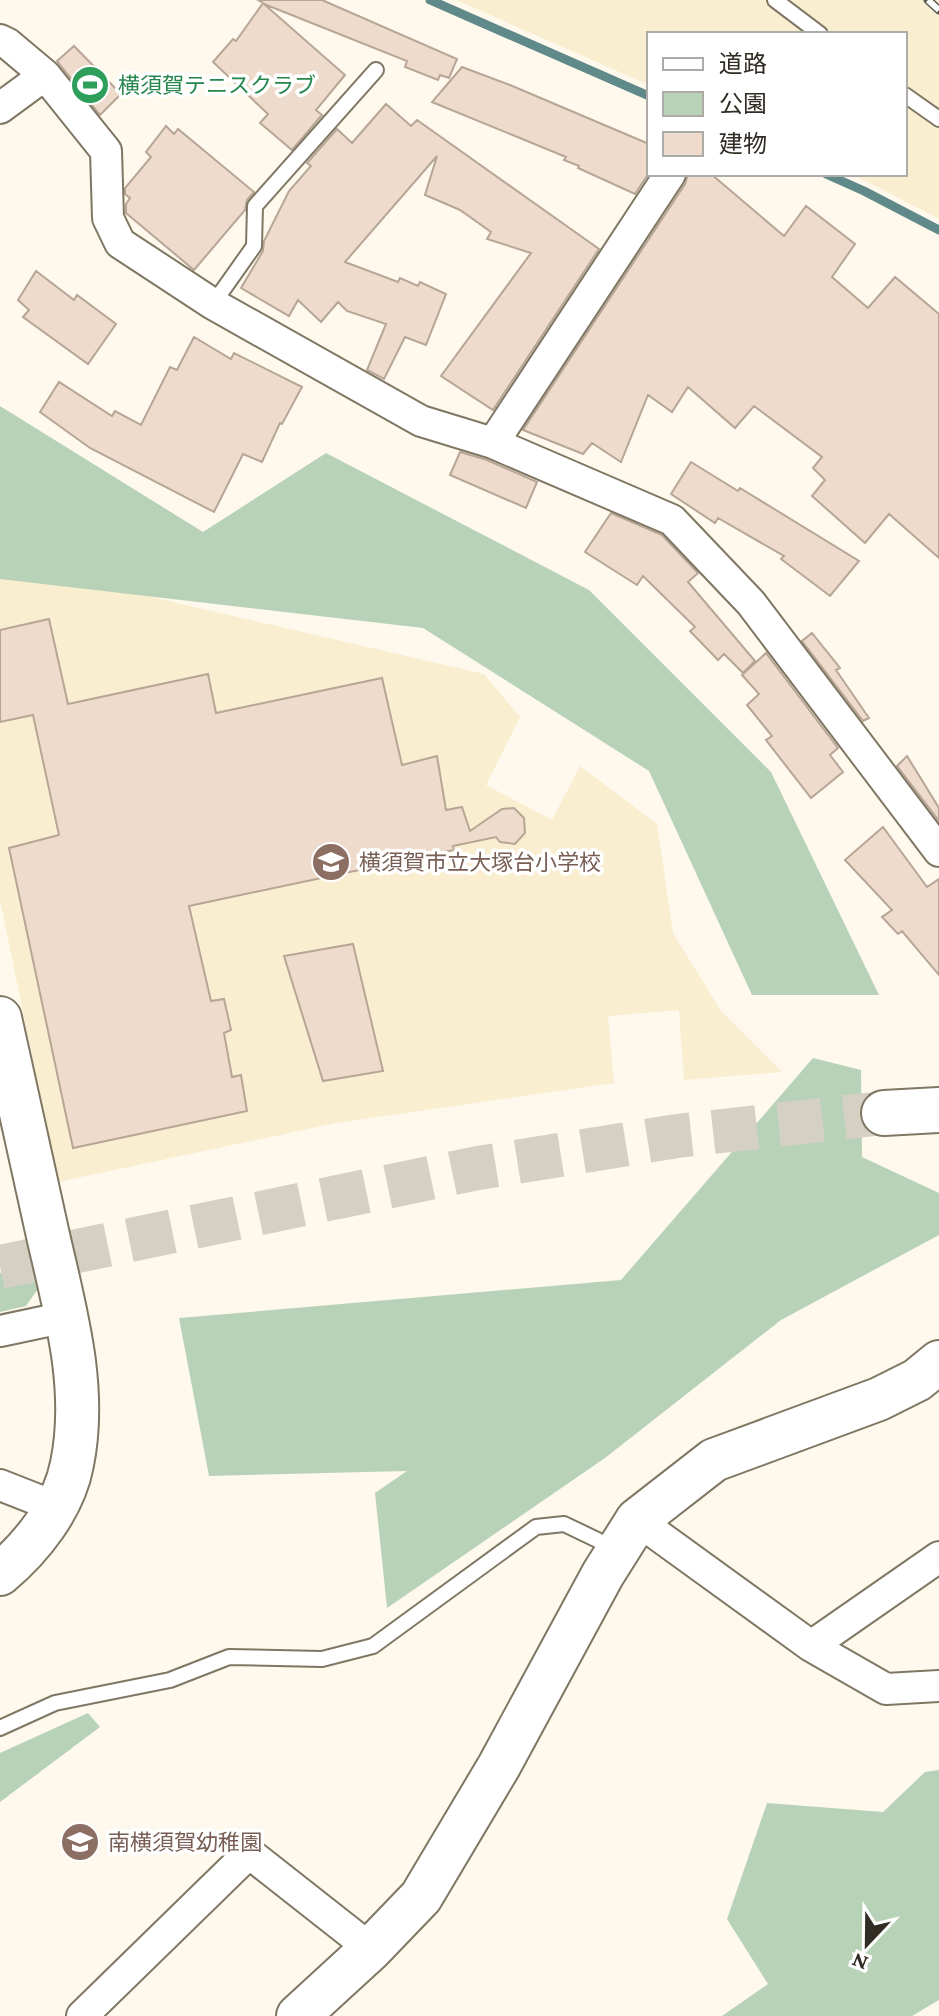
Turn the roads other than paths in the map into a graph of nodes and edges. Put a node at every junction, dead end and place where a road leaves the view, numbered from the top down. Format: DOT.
graph roads {
  1 [pos="775,0"];
  2 [pos="817,32"];
  3 [pos="0,40"];
  4 [pos="376,70"];
  5 [pos="45,75"];
  6 [pos="907,96"];
  7 [pos="0,108"];
  8 [pos="939,119"];
  9 [pos="669,176"];
  10 [pos="213,304"];
  11 [pos="493,443"];
  12 [pos="939,851"];
  13 [pos="0,1018"];
  14 [pos="939,1090"];
  15 [pos="939,1110"];
  16 [pos="66,1317"];
  17 [pos="0,1331"];
  18 [pos="939,1362"];
  19 [pos="0,1485"];
  20 [pos="56,1507"];
  21 [pos="628,1535"];
  22 [pos="939,1557"];
  23 [pos="0,1574"];
  24 [pos="811,1646"];
  25 [pos="939,1686"];
  26 [pos="0,1728"];
  27 [pos="371,1949"];
  28 [pos="82,2016"];
  29 [pos="298,2016"];
  1 -- 2 [label="lane"];
  3 -- 5 [label="street"];
  4 -- 10 [label="lane"];
  5 -- 7 [label="street"];
  5 -- 10 [label="street"];
  6 -- 8 [label="lane"];
  9 -- 11 [label="street"];
  10 -- 11 [label="street"];
  11 -- 12 [label="street"];
  13 -- 16 [label="street"];
  14 -- 15 [label="highway"];
  16 -- 17 [label="street"];
  16 -- 20 [label="street"];
  18 -- 21 [label="street"];
  19 -- 20 [label="street"];
  20 -- 23 [label="street"];
  21 -- 24 [label="street"];
  21 -- 26 [label="lane"];
  21 -- 27 [label="street"];
  22 -- 24 [label="street"];
  24 -- 25 [label="street"];
  27 -- 28 [label="street"];
  27 -- 29 [label="street"];
}
